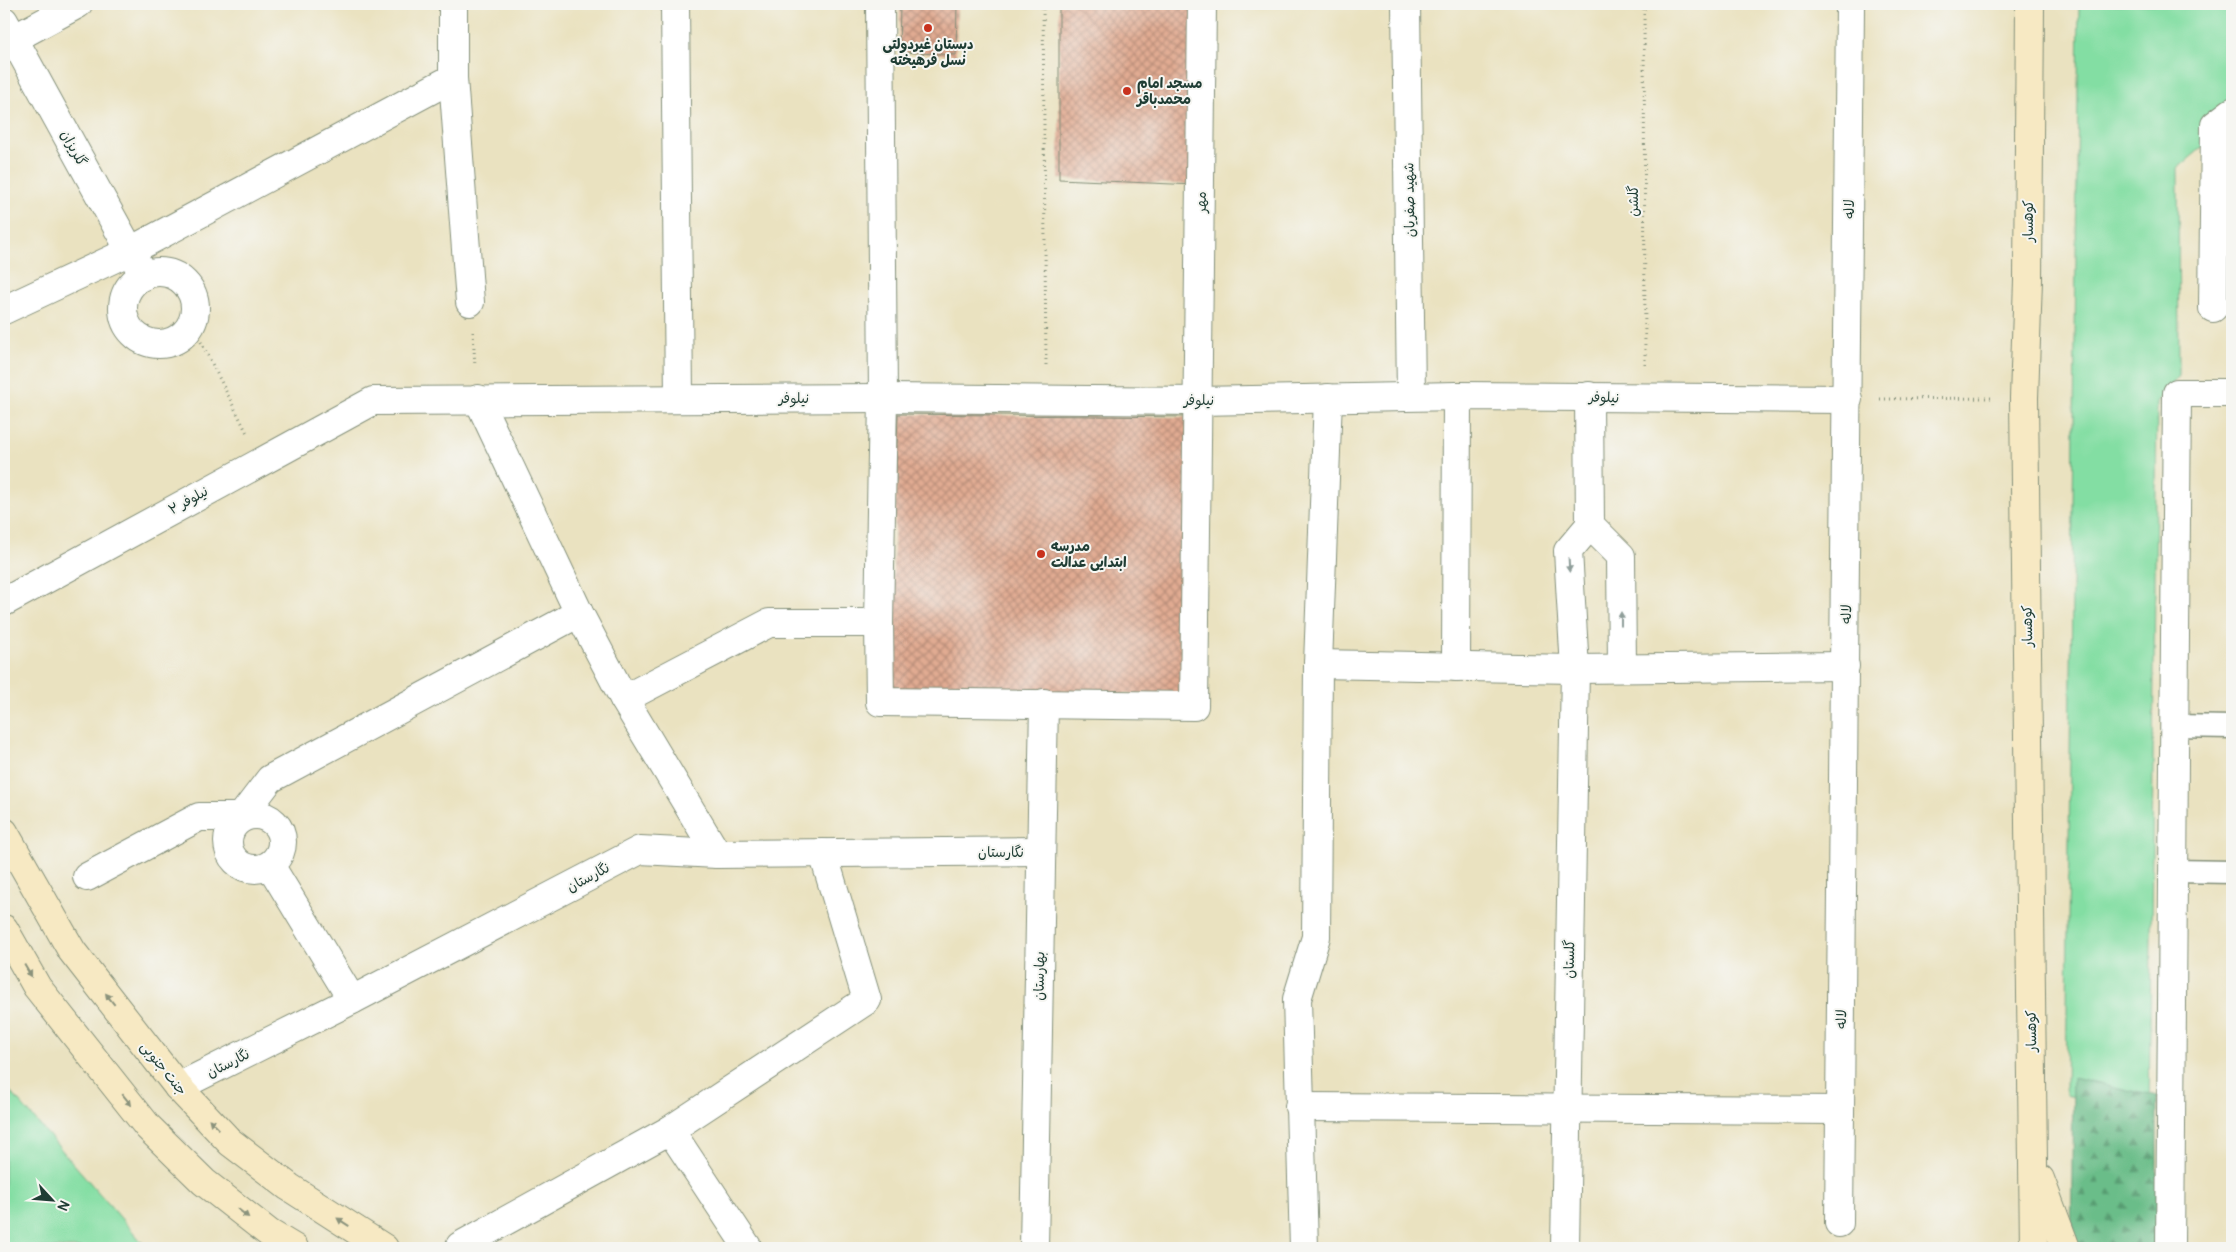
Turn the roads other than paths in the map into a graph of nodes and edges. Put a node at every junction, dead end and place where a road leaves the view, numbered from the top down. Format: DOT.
graph roads {
  1 [pos="78,4"];
  2 [pos="453,4"];
  3 [pos="675,4"];
  4 [pos="880,4"];
  5 [pos="1202,4"];
  6 [pos="1406,4"];
  7 [pos="1850,4"];
  8 [pos="2030,4"];
  9 [pos="7,34"];
  10 [pos="453,78"];
  11 [pos="2232,112"];
  12 [pos="130,251"];
  13 [pos="144,276"];
  14 [pos="470,302"];
  15 [pos="2213,308"];
  16 [pos="4,310"];
  17 [pos="2232,393"];
  18 [pos="1411,396"];
  19 [pos="1457,396"];
  20 [pos="1589,396"];
  21 [pos="679,398"];
  22 [pos="883,398"];
  23 [pos="1328,398"];
  24 [pos="478,399"];
  25 [pos="1848,399"];
  26 [pos="373,401"];
  27 [pos="1199,401"];
  28 [pos="1590,525"];
  29 [pos="4,602"];
  30 [pos="579,613"];
  31 [pos="879,623"];
  32 [pos="1318,664"];
  33 [pos="1845,666"];
  34 [pos="1456,667"];
  35 [pos="1622,668"];
  36 [pos="1574,669"];
  37 [pos="624,699"];
  38 [pos="1044,703"];
  39 [pos="2174,726"];
  40 [pos="2232,727"];
  41 [pos="241,817"];
  42 [pos="4,832"];
  43 [pos="1041,851"];
  44 [pos="823,853"];
  45 [pos="717,854"];
  46 [pos="270,865"];
  47 [pos="2172,871"];
  48 [pos="2232,872"];
  49 [pos="88,877"];
  50 [pos="4,929"];
  51 [pos="352,1000"];
  52 [pos="178,1088"];
  53 [pos="1299,1107"];
  54 [pos="1566,1109"];
  55 [pos="1840,1110"];
  56 [pos="670,1130"];
  57 [pos="2032,1157"];
  58 [pos="1839,1223"];
  59 [pos="460,1246"];
  60 [pos="294,1248"];
  61 [pos="384,1248"];
  62 [pos="748,1248"];
  63 [pos="1034,1248"];
  64 [pos="1304,1248"];
  65 [pos="1565,1248"];
  66 [pos="2034,1248"];
  67 [pos="2066,1248"];
  68 [pos="2170,1248"];
  1 -- 9 [label="street"];
  2 -- 10 [label="street"];
  3 -- 21 [label="street"];
  4 -- 22 [label="street"];
  5 -- 27 [label="street, مهر"];
  6 -- 18 [label="street, شهید صفریان"];
  7 -- 25 [label="street, لاله"];
  8 -- 57 [label="main road, کوهسار"];
  9 -- 12 [label="street, گلریزان"];
  10 -- 12 [label="street"];
  10 -- 14 [label="street"];
  11 -- 15 [label="street"];
  12 -- 13 [label="street, گلریزان"];
  12 -- 16 [label="street"];
  13 -- 13 [label="street"];
  17 -- 39 [label="street"];
  18 -- 19 [label="street, نیلوفر"];
  18 -- 23 [label="street, نیلوفر"];
  19 -- 20 [label="street, نیلوفر"];
  19 -- 34 [label="street"];
  20 -- 25 [label="street, نیلوفر"];
  20 -- 28 [label="street"];
  21 -- 22 [label="street, نیلوفر"];
  21 -- 24 [label="street, نیلوفر"];
  22 -- 27 [label="street, نیلوفر"];
  22 -- 31 [label="street"];
  23 -- 27 [label="street, نیلوفر"];
  23 -- 32 [label="street"];
  24 -- 26 [label="street, نیلوفر"];
  24 -- 30 [label="street"];
  25 -- 33 [label="street, لاله"];
  26 -- 29 [label="street, نیلوفر ۲"];
  27 -- 38 [label="street, مهر"];
  35 -- 28 [label="street, one-way"];
  28 -- 36 [label="street, گلستان, one-way"];
  30 -- 37 [label="street"];
  30 -- 41 [label="street"];
  31 -- 37 [label="street"];
  31 -- 38 [label="street"];
  32 -- 34 [label="street"];
  32 -- 53 [label="street"];
  33 -- 35 [label="street"];
  33 -- 55 [label="street, لاله"];
  34 -- 36 [label="street"];
  35 -- 36 [label="street"];
  36 -- 54 [label="street, گلستان"];
  37 -- 45 [label="street"];
  38 -- 43 [label="street, بهارستان"];
  39 -- 40 [label="lane"];
  39 -- 47 [label="street"];
  41 -- 46 [label="street"];
  41 -- 46 [label="street"];
  41 -- 49 [label="street"];
  52 -- 42 [label="main road, جنت جنوبی, one-way"];
  43 -- 44 [label="street, نگارستان"];
  43 -- 63 [label="street, بهارستان"];
  44 -- 45 [label="street, نگارستان"];
  44 -- 56 [label="street"];
  45 -- 51 [label="street, نگارستان"];
  46 -- 51 [label="street"];
  47 -- 48 [label="lane"];
  47 -- 68 [label="street"];
  50 -- 60 [label="main road, one-way"];
  51 -- 52 [label="street, نگارستان"];
  61 -- 52 [label="main road, جنت جنوبی, one-way"];
  53 -- 54 [label="street"];
  53 -- 64 [label="street"];
  54 -- 55 [label="street"];
  54 -- 65 [label="street, گلستان"];
  55 -- 58 [label="street, لاله"];
  56 -- 59 [label="street"];
  56 -- 62 [label="street"];
  57 -- 66 [label="main road, کوهسار"];
  57 -- 67 [label="main road"];
}
